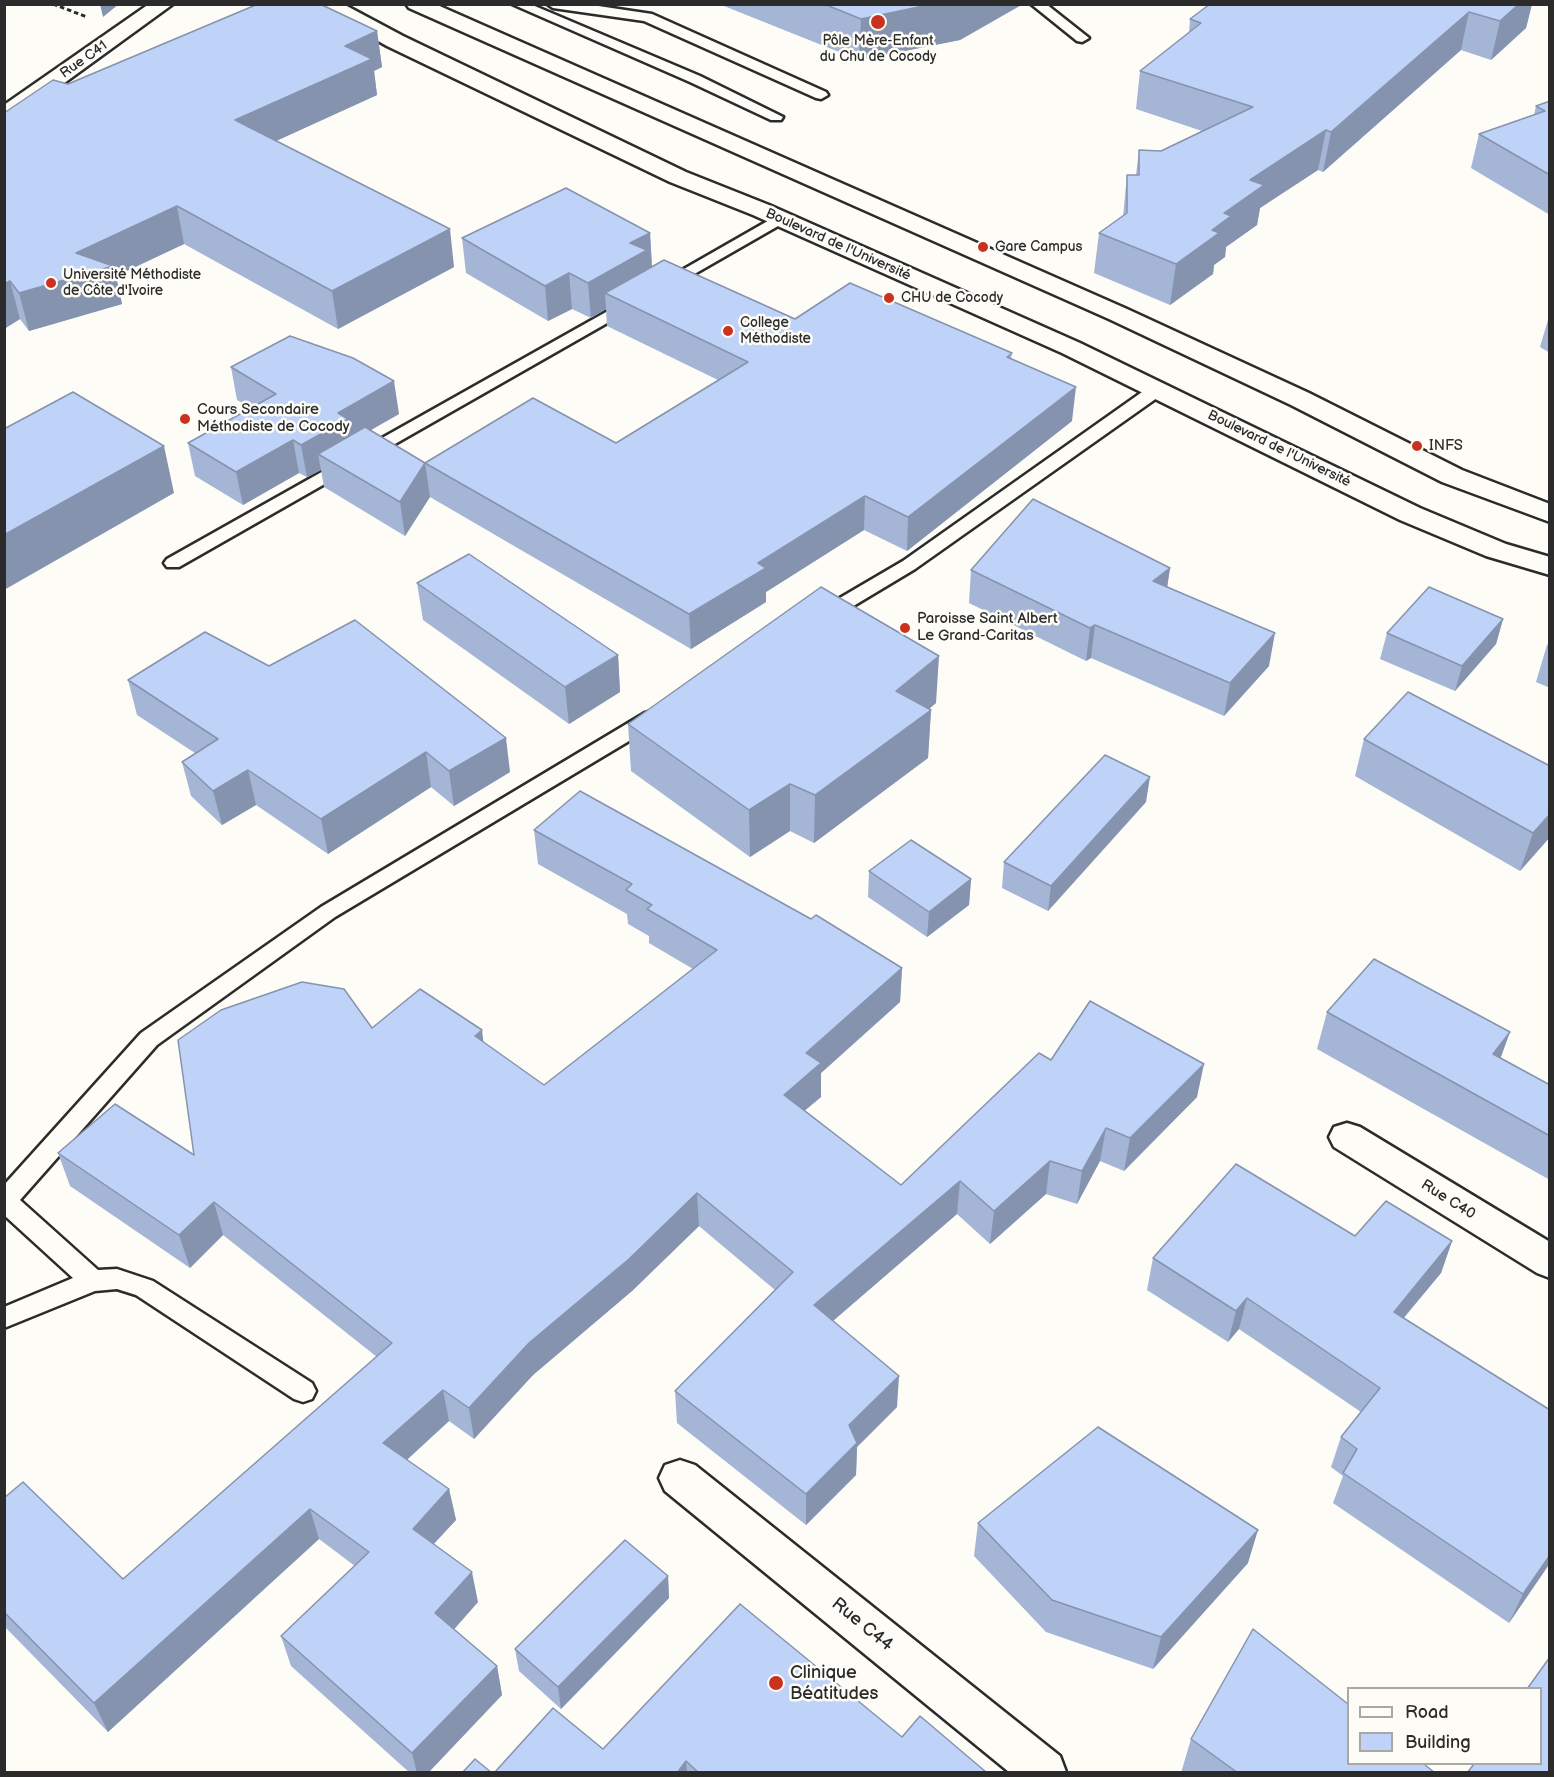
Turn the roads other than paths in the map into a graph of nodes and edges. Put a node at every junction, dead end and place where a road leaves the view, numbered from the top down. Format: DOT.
graph roads {
  1 [pos="163,4"];
  2 [pos="327,4"];
  3 [pos="416,4"];
  4 [pos="518,4"];
  5 [pos="553,4"];
  6 [pos="1037,4"];
  7 [pos="1082,39"];
  8 [pos="820,95"];
  9 [pos="4,116"];
  10 [pos="776,117"];
  11 [pos="780,219"];
  12 [pos="1094,331"];
  13 [pos="1158,389"];
  14 [pos="1550,514"];
  15 [pos="172,563"];
  16 [pos="1550,566"];
  17 [pos="807,626"];
  18 [pos="665,711"];
  19 [pos="1347,1137"];
  20 [pos="5,1202"];
  21 [pos="1550,1262"];
  22 [pos="93,1281"];
  23 [pos="4,1318"];
  24 [pos="303,1391"];
  25 [pos="680,1478"];
  26 [pos="1044,1773"];
  1 -- 9 [label="street, Rue C41"];
  2 -- 11 [label="street, Boulevard de l'Université"];
  3 -- 12 [label="street, Boulevard de l'Université"];
  4 -- 10 [label="lane"];
  5 -- 8 [label="lane"];
  6 -- 7 [label="lane"];
  11 -- 12 [label="street, Boulevard de l'Université"];
  11 -- 15 [label="lane"];
  12 -- 13 [label="street, Boulevard de l'Université"];
  12 -- 14 [label="street, Boulevard de l'Université"];
  13 -- 16 [label="street, Boulevard de l'Université"];
  13 -- 17 [label="lane"];
  18 -- 20 [label="lane"];
  19 -- 21 [label="street, Rue C40"];
  20 -- 22 [label="lane"];
  22 -- 23 [label="lane"];
  22 -- 24 [label="lane"];
  25 -- 26 [label="street, Rue C44"];
}
